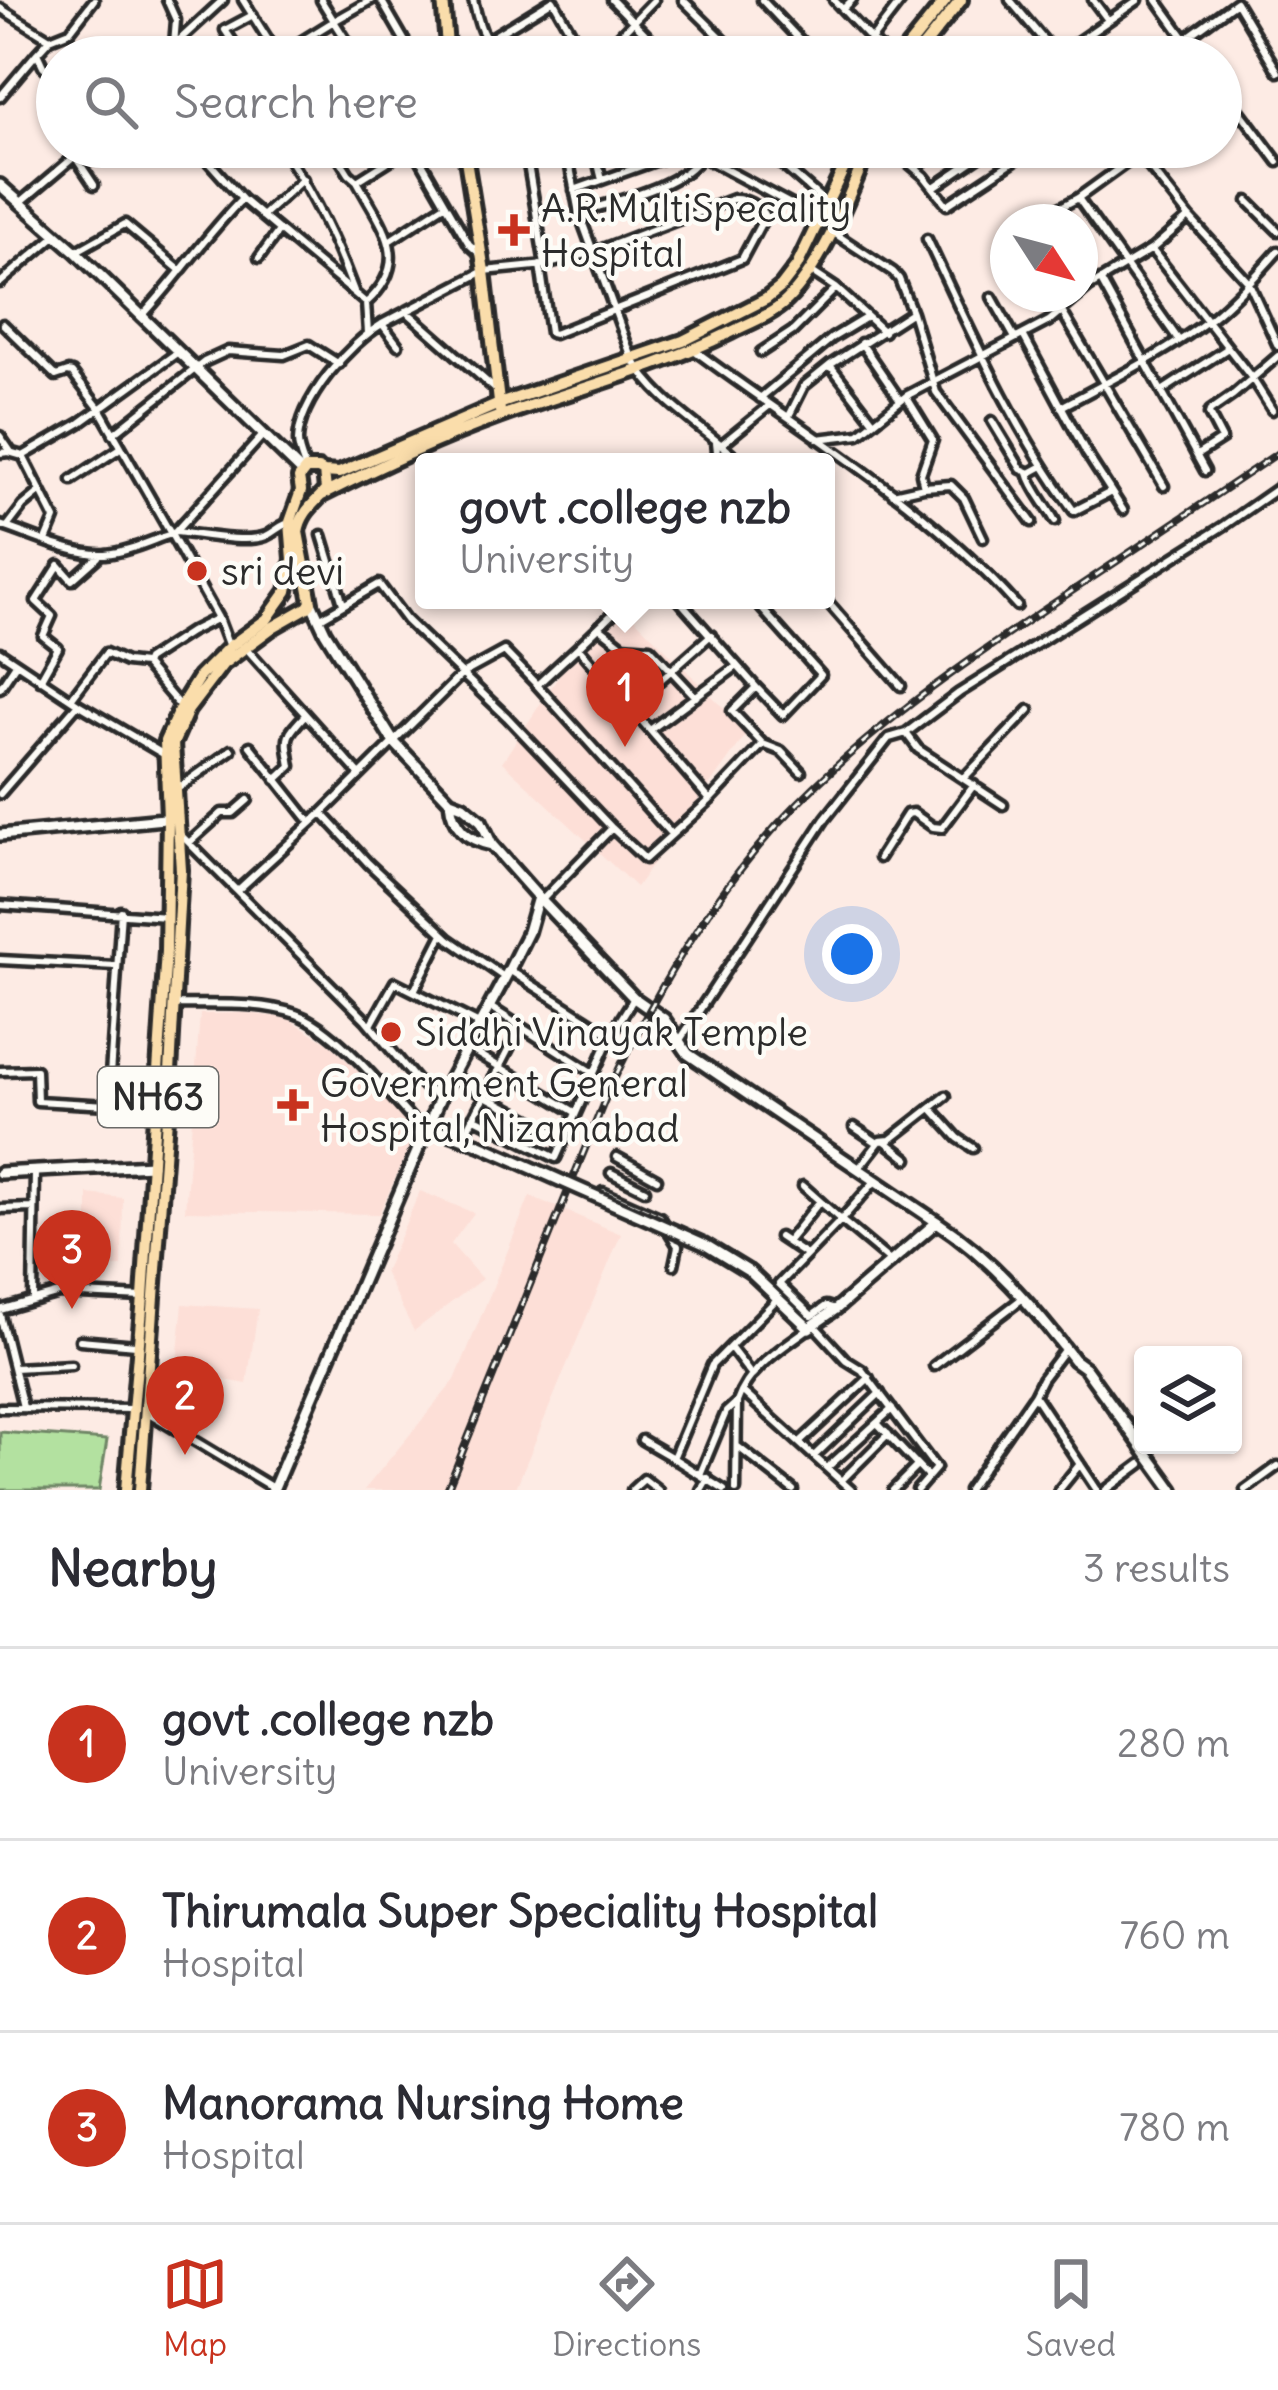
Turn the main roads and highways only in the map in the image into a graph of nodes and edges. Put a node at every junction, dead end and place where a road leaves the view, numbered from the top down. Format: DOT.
graph roads {
  1 [pos="442,0"];
  2 [pos="946,0"];
  3 [pos="961,0"];
  4 [pos="446,36"];
  5 [pos="917,36"];
  6 [pos="932,36"];
  7 [pos="467,168"];
  8 [pos="844,168"];
  9 [pos="860,168"];
  10 [pos="0,185"];
  11 [pos="499,404"];
  12 [pos="305,471"];
  13 [pos="324,472"];
  14 [pos="301,491"];
  15 [pos="320,497"];
  16 [pos="295,522"];
  17 [pos="287,591"];
  18 [pos="310,596"];
  19 [pos="299,611"];
  20 [pos="450,801"];
  21 [pos="172,821"];
  22 [pos="0,835"];
  23 [pos="492,845"];
  24 [pos="539,899"];
  25 [pos="427,1130"];
  26 [pos="152,1166"];
  27 [pos="0,1173"];
  28 [pos="937,1222"];
  29 [pos="140,1410"];
  30 [pos="273,1489"];
  31 [pos="126,1490"];
  32 [pos="140,1490"];
  33 [pos="1174,1490"];
  1 -- 4 [label="main road"];
  2 -- 5 [label="main road"];
  3 -- 6 [label="main road"];
  7 -- 11 [label="main road"];
  8 -- 11 [label="main road"];
  9 -- 11 [label="main road"];
  10 -- 12 [label="main road"];
  11 -- 13 [label="main road"];
  11 -- 15 [label="main road"];
  12 -- 13 [label="main road"];
  12 -- 14 [label="main road"];
  13 -- 15 [label="main road"];
  14 -- 15 [label="main road"];
  14 -- 16 [label="main road"];
  15 -- 16 [label="main road"];
  16 -- 17 [label="main road"];
  16 -- 18 [label="main road"];
  17 -- 18 [label="main road"];
  17 -- 19 [label="main road"];
  17 -- 21 [label="main road, NH63"];
  18 -- 19 [label="main road, NH63"];
  18 -- 20 [label="main road"];
  19 -- 21 [label="main road, NH63"];
  20 -- 23 [label="main road"];
  20 -- 23 [label="main road"];
  21 -- 22 [label="main road"];
  21 -- 26 [label="main road, NH63"];
  21 -- 29 [label="main road, NH63"];
  23 -- 24 [label="main road"];
  24 -- 25 [label="main road"];
  24 -- 28 [label="main road"];
  25 -- 28 [label="main road, bridge"];
  25 -- 30 [label="main road"];
  26 -- 27 [label="main road"];
  26 -- 29 [label="main road, NH63"];
  28 -- 33 [label="main road"];
  29 -- 31 [label="main road, NH63"];
  29 -- 32 [label="main road, NH63"];
}
